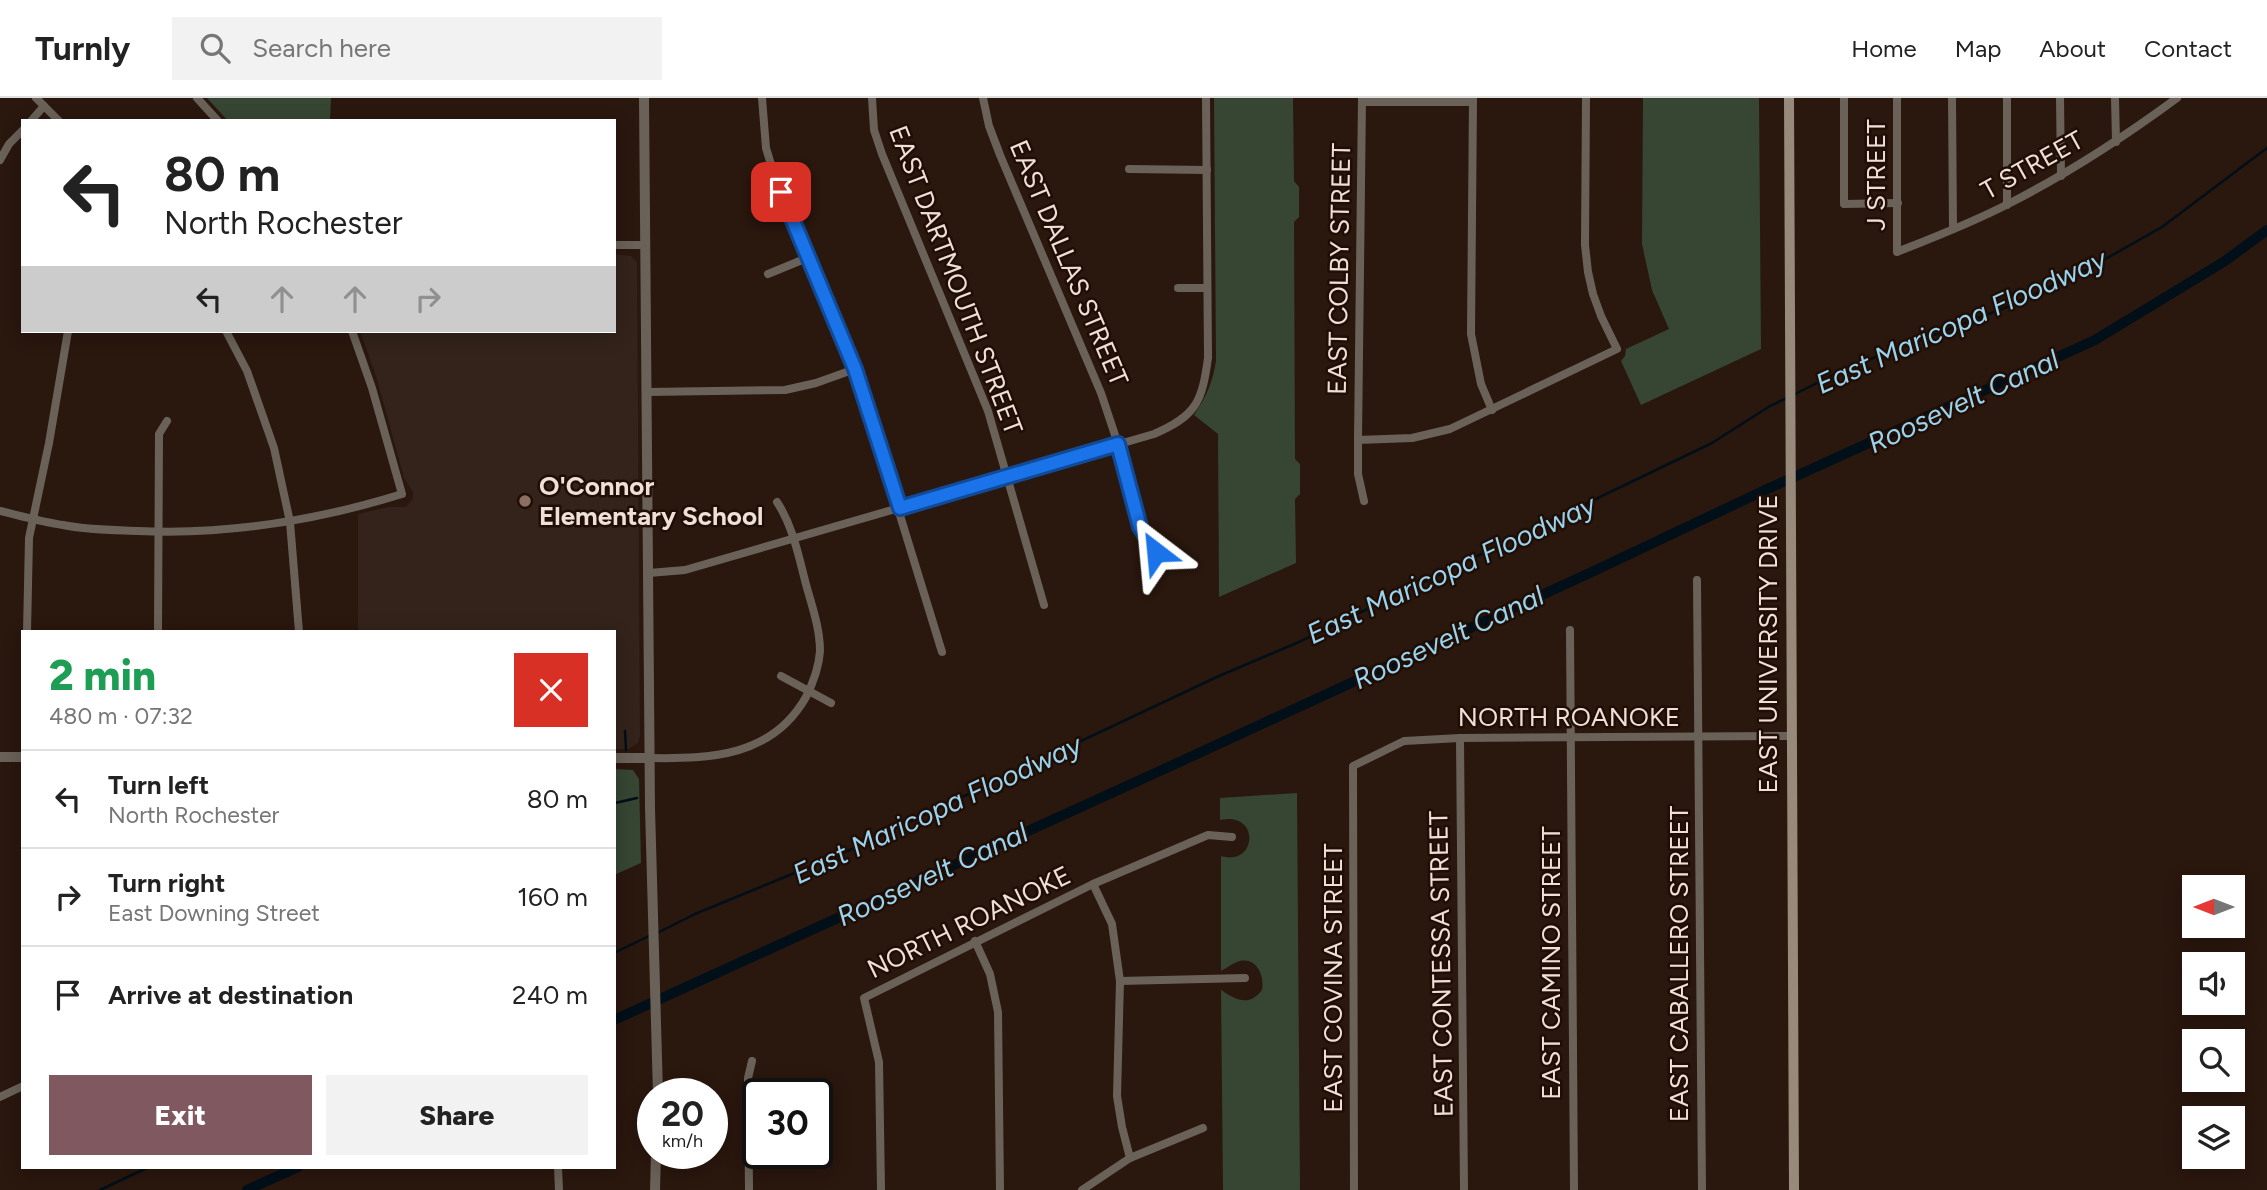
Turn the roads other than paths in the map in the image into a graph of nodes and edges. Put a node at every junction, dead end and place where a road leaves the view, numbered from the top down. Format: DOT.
graph roads {
  1 [pos="36,98"];
  2 [pos="197,98"];
  3 [pos="644,98"];
  4 [pos="762,98"];
  5 [pos="872,98"];
  6 [pos="983,98"];
  7 [pos="1206,98"];
  8 [pos="1586,98"];
  9 [pos="1789,98"];
  10 [pos="1844,98"];
  11 [pos="1897,98"];
  12 [pos="1952,98"];
  13 [pos="2007,98"];
  14 [pos="2060,98"];
  15 [pos="2115,98"];
  16 [pos="2177,98"];
  17 [pos="1362,100"];
  18 [pos="1473,100"];
  19 [pos="2169,101"];
  20 [pos="44,106"];
  21 [pos="33,119"];
  22 [pos="57,119"];
  23 [pos="216,119"];
  24 [pos="21,132"];
  25 [pos="2116,142"];
  26 [pos="0,160"];
  27 [pos="1129,169"];
  28 [pos="1207,170"];
  29 [pos="2061,176"];
  30 [pos="1898,203"];
  31 [pos="2007,205"];
  32 [pos="1953,229"];
  33 [pos="616,245"];
  34 [pos="645,245"];
  35 [pos="1897,252"];
  36 [pos="807,258"];
  37 [pos="768,274"];
  38 [pos="1178,288"];
  39 [pos="1207,288"];
  40 [pos="68,333"];
  41 [pos="227,333"];
  42 [pos="353,333"];
  43 [pos="855,369"];
  44 [pos="648,392"];
  45 [pos="1492,410"];
  46 [pos="167,421"];
  47 [pos="1358,440"];
  48 [pos="1118,444"];
  49 [pos="1007,476"];
  50 [pos="1364,501"];
  51 [pos="777,502"];
  52 [pos="900,508"];
  53 [pos="0,511"];
  54 [pos="33,519"];
  55 [pos="290,522"];
  56 [pos="158,532"];
  57 [pos="794,540"];
  58 [pos="1156,552"];
  59 [pos="649,573"];
  60 [pos="1697,580"];
  61 [pos="1044,605"];
  62 [pos="27,630"];
  63 [pos="158,630"];
  64 [pos="299,630"];
  65 [pos="1570,631"];
  66 [pos="942,652"];
  67 [pos="781,676"];
  68 [pos="809,691"];
  69 [pos="831,703"];
  70 [pos="1790,736"];
  71 [pos="1571,737"];
  72 [pos="1698,737"];
  73 [pos="1460,738"];
  74 [pos="0,757"];
  75 [pos="21,757"];
  76 [pos="616,758"];
  77 [pos="650,758"];
  78 [pos="1353,766"];
  79 [pos="1232,837"];
  80 [pos="1093,884"];
  81 [pos="975,941"];
  82 [pos="1245,978"];
  83 [pos="1120,981"];
  84 [pos="752,1060"];
  85 [pos="658,1078"];
  86 [pos="21,1087"];
  87 [pos="0,1097"];
  88 [pos="1203,1128"];
  89 [pos="1130,1158"];
  90 [pos="558,1169"];
  91 [pos="656,1169"];
  92 [pos="559,1190"];
  93 [pos="655,1190"];
  94 [pos="748,1190"];
  95 [pos="881,1190"];
  96 [pos="1000,1190"];
  97 [pos="1082,1190"];
  98 [pos="1354,1190"];
  99 [pos="1464,1190"];
  100 [pos="1574,1190"];
  101 [pos="1702,1190"];
  102 [pos="1794,1190"];
  1 -- 20 [label="street"];
  2 -- 23 [label="street"];
  3 -- 34 [label="street"];
  4 -- 36 [label="street"];
  5 -- 49 [label="street, EAST DARTMOUTH STREET"];
  6 -- 48 [label="street, EAST DALLAS STREET"];
  7 -- 28 [label="street"];
  8 -- 45 [label="street"];
  9 -- 70 [label="main road, EAST UNIVERSITY DRIVE"];
  10 -- 30 [label="street"];
  11 -- 30 [label="street, J STREET"];
  12 -- 32 [label="street"];
  13 -- 31 [label="street"];
  14 -- 29 [label="street"];
  15 -- 25 [label="street"];
  16 -- 19 [label="street, T STREET"];
  17 -- 18 [label="street"];
  17 -- 47 [label="street, EAST COLBY STREET"];
  18 -- 45 [label="street"];
  19 -- 25 [label="street, T STREET"];
  20 -- 21 [label="street"];
  20 -- 22 [label="street"];
  24 -- 26 [label="street"];
  25 -- 29 [label="street, T STREET"];
  27 -- 28 [label="street"];
  28 -- 39 [label="street"];
  29 -- 31 [label="street, T STREET"];
  30 -- 35 [label="street, J STREET"];
  31 -- 32 [label="street, T STREET"];
  32 -- 35 [label="street, T STREET"];
  33 -- 34 [label="street"];
  34 -- 44 [label="street"];
  36 -- 37 [label="street"];
  36 -- 43 [label="street"];
  38 -- 39 [label="street"];
  39 -- 48 [label="street"];
  40 -- 54 [label="street"];
  41 -- 55 [label="street"];
  42 -- 55 [label="street"];
  43 -- 44 [label="street"];
  43 -- 52 [label="street"];
  44 -- 59 [label="street"];
  45 -- 47 [label="street"];
  46 -- 56 [label="street"];
  47 -- 50 [label="street, EAST COLBY STREET"];
  48 -- 49 [label="street"];
  48 -- 58 [label="street, EAST DALLAS STREET"];
  49 -- 52 [label="street"];
  49 -- 61 [label="street, EAST DARTMOUTH STREET"];
  51 -- 57 [label="street"];
  52 -- 57 [label="street"];
  52 -- 66 [label="street"];
  53 -- 54 [label="street"];
  54 -- 56 [label="street"];
  54 -- 62 [label="street"];
  55 -- 56 [label="street"];
  55 -- 64 [label="street"];
  56 -- 63 [label="street"];
  57 -- 59 [label="street"];
  57 -- 68 [label="street"];
  59 -- 77 [label="street"];
  60 -- 72 [label="street, EAST CABALLERO STREET"];
  65 -- 71 [label="street, EAST CAMINO STREET"];
  67 -- 68 [label="street"];
  68 -- 69 [label="street"];
  68 -- 77 [label="street"];
  70 -- 72 [label="street, NORTH ROANOKE"];
  70 -- 102 [label="main road, EAST UNIVERSITY DRIVE"];
  71 -- 72 [label="street, NORTH ROANOKE"];
  71 -- 73 [label="street, NORTH ROANOKE"];
  71 -- 100 [label="street, EAST CAMINO STREET"];
  72 -- 101 [label="street, EAST CABALLERO STREET"];
  73 -- 78 [label="street, NORTH ROANOKE"];
  73 -- 99 [label="street, EAST CONTESSA STREET"];
  74 -- 75 [label="street"];
  76 -- 77 [label="street"];
  77 -- 85 [label="street"];
  78 -- 98 [label="street, EAST COVINA STREET"];
  79 -- 80 [label="street, NORTH ROANOKE"];
  80 -- 81 [label="street, NORTH ROANOKE"];
  80 -- 83 [label="street"];
  81 -- 95 [label="street, NORTH ROANOKE"];
  81 -- 96 [label="street"];
  82 -- 83 [label="street"];
  83 -- 89 [label="street"];
  84 -- 94 [label="street"];
  86 -- 87 [label="street"];
  88 -- 89 [label="street"];
  89 -- 97 [label="street"];
  90 -- 92 [label="street"];
  91 -- 93 [label="street"];
}
